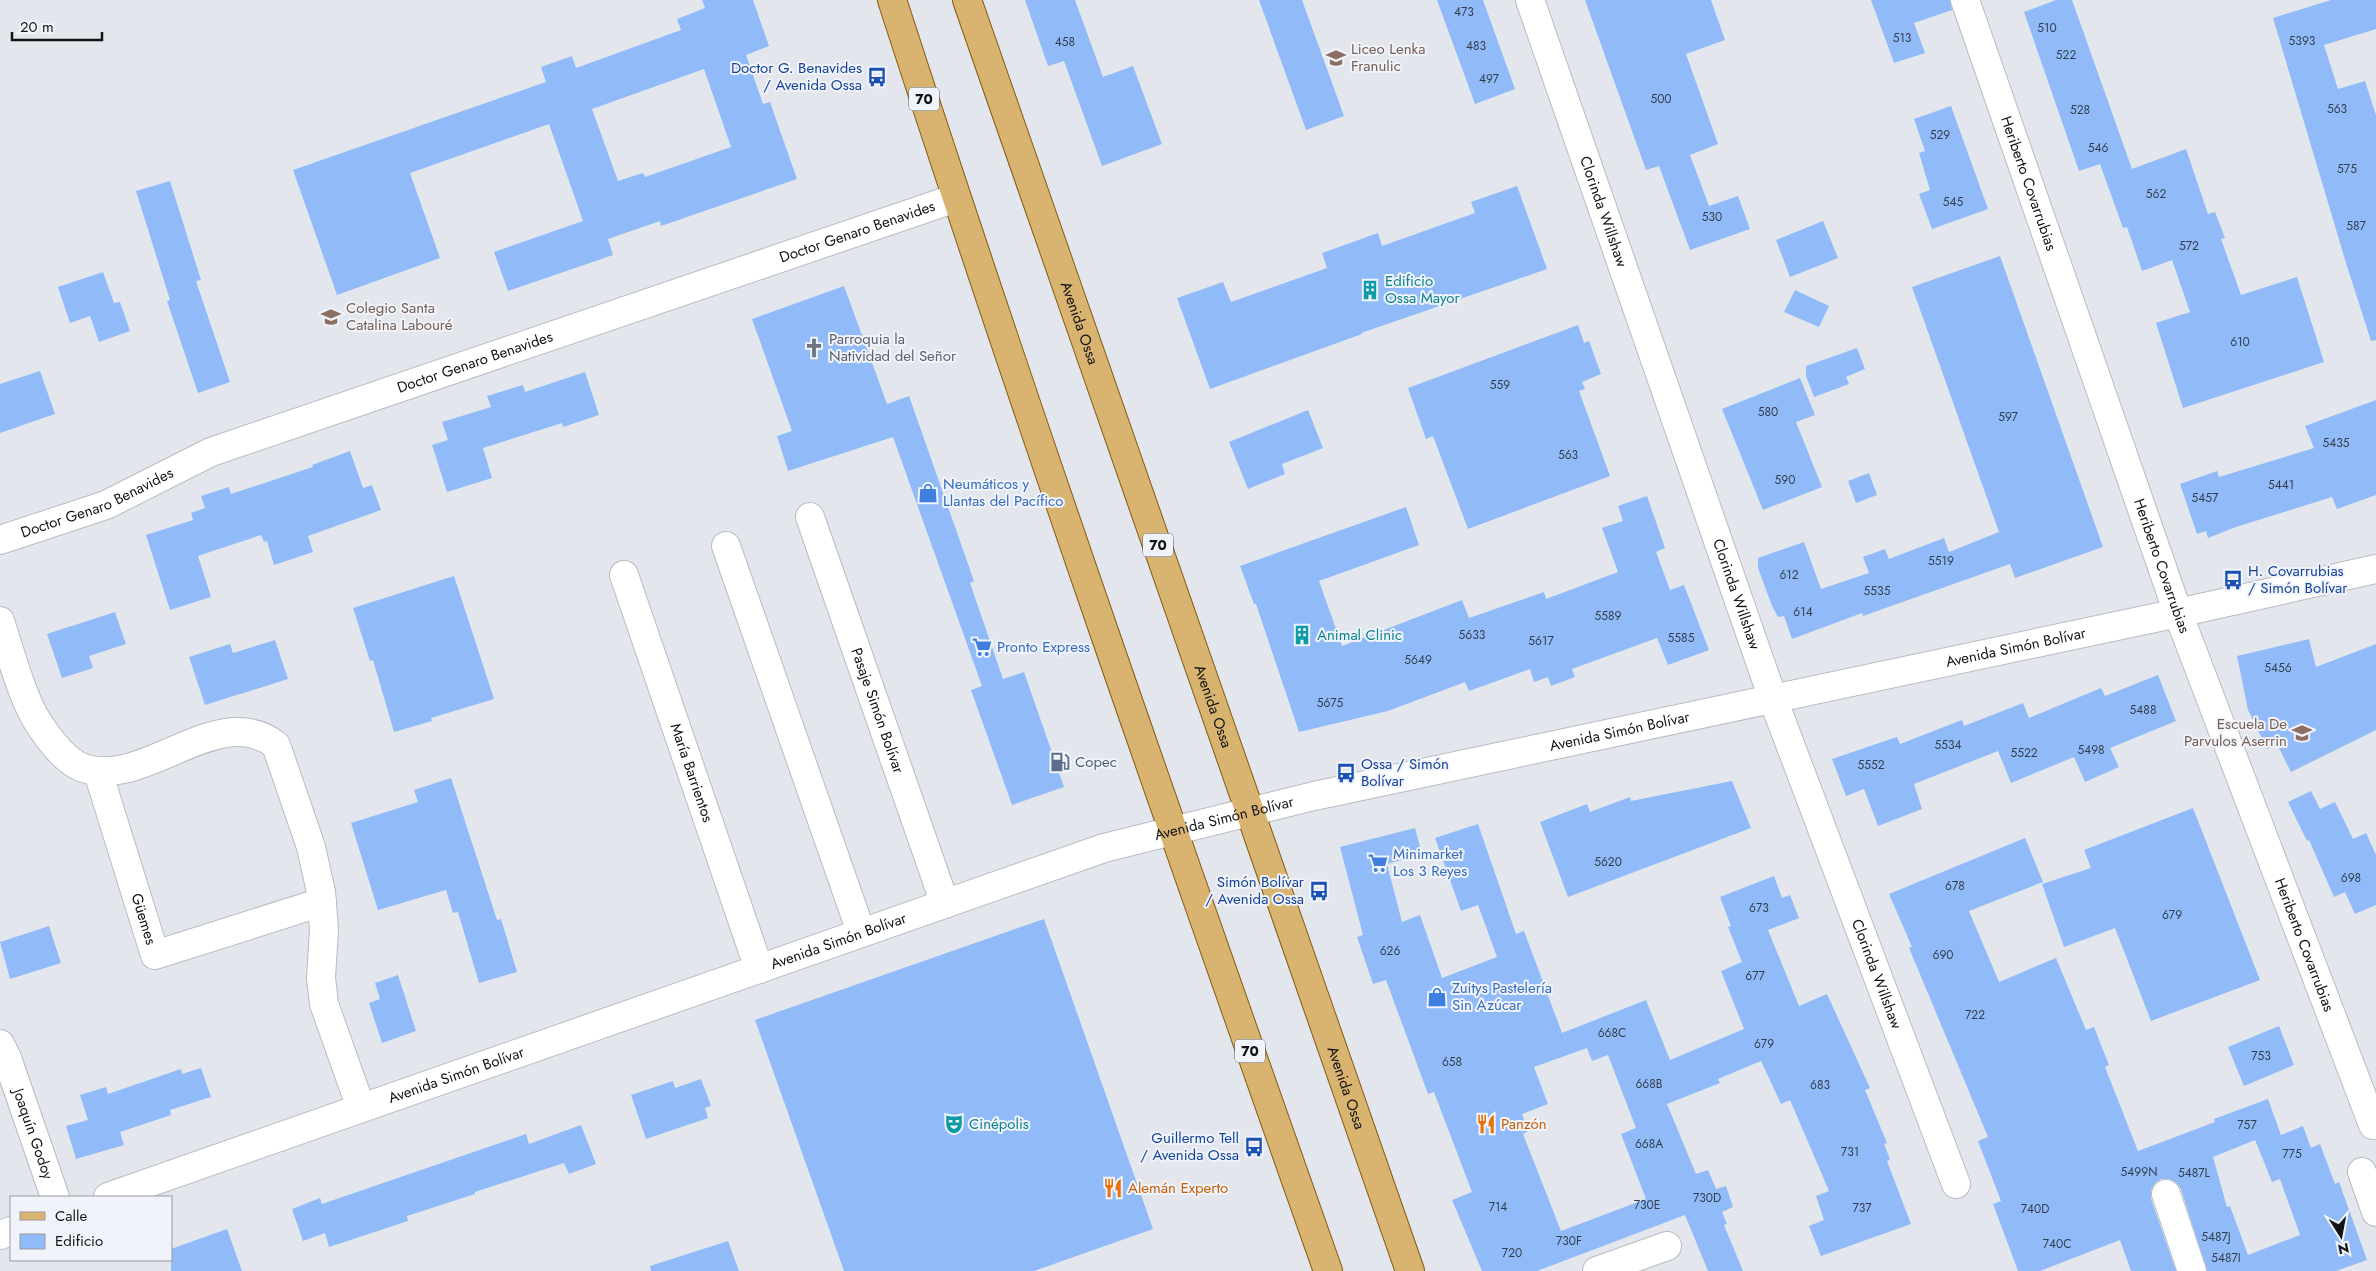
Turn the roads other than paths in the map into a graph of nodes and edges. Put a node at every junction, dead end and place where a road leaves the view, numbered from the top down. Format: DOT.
graph roads {
  1 [pos="892,0"];
  2 [pos="967,0"];
  3 [pos="1530,0"];
  4 [pos="1965,0"];
  5 [pos="956,198"];
  6 [pos="810,517"];
  7 [pos="0,540"];
  8 [pos="726,546"];
  9 [pos="2375,573"];
  10 [pos="624,575"];
  11 [pos="2178,614"];
  12 [pos="0,621"];
  13 [pos="1773,699"];
  14 [pos="98,772"];
  15 [pos="1250,812"];
  16 [pos="1173,831"];
  17 [pos="322,902"];
  18 [pos="945,904"];
  19 [pos="862,932"];
  20 [pos="759,969"];
  21 [pos="0,1044"];
  22 [pos="361,1108"];
  23 [pos="2373,1125"];
  24 [pos="2362,1172"];
  25 [pos="1956,1184"];
  26 [pos="2166,1194"];
  27 [pos="55,1196"];
  28 [pos="111,1196"];
  29 [pos="2376,1212"];
  30 [pos="1667,1246"];
  31 [pos="1328,1271"];
  32 [pos="1410,1271"];
  33 [pos="1597,1271"];
  34 [pos="2192,1271"];
  1 -- 5 [label="main road, 70"];
  2 -- 15 [label="main road, Avenida Ossa / 70"];
  3 -- 13 [label="street, Clorinda Willshaw"];
  4 -- 11 [label="street, Heriberto Covarrubias"];
  5 -- 7 [label="street, Doctor Genaro Benavides"];
  5 -- 16 [label="main road, 70"];
  6 -- 18 [label="street, Pasaje Simón Bolívar"];
  8 -- 19 [label="street"];
  9 -- 11 [label="street, Avenida Simón Bolívar"];
  10 -- 20 [label="street, María Barrientos"];
  11 -- 13 [label="street, Avenida Simón Bolívar"];
  11 -- 23 [label="street, Heriberto Covarrubias"];
  12 -- 14 [label="street"];
  13 -- 15 [label="street, Avenida Simón Bolívar"];
  13 -- 25 [label="street, Clorinda Willshaw"];
  14 -- 17 [label="street"];
  14 -- 17 [label="street, Güemes"];
  15 -- 16 [label="street, Avenida Simón Bolívar"];
  15 -- 32 [label="main road, Avenida Ossa / 70"];
  16 -- 18 [label="street, Avenida Simón Bolívar"];
  16 -- 31 [label="main road, 70"];
  17 -- 22 [label="street"];
  18 -- 19 [label="street, Avenida Simón Bolívar"];
  19 -- 20 [label="street, Avenida Simón Bolívar"];
  20 -- 22 [label="street, Avenida Simón Bolívar"];
  21 -- 27 [label="street, Joaquín Godoy"];
  22 -- 28 [label="street, Avenida Simón Bolívar"];
  24 -- 29 [label="street"];
  26 -- 34 [label="street"];
  30 -- 33 [label="street"];
}
